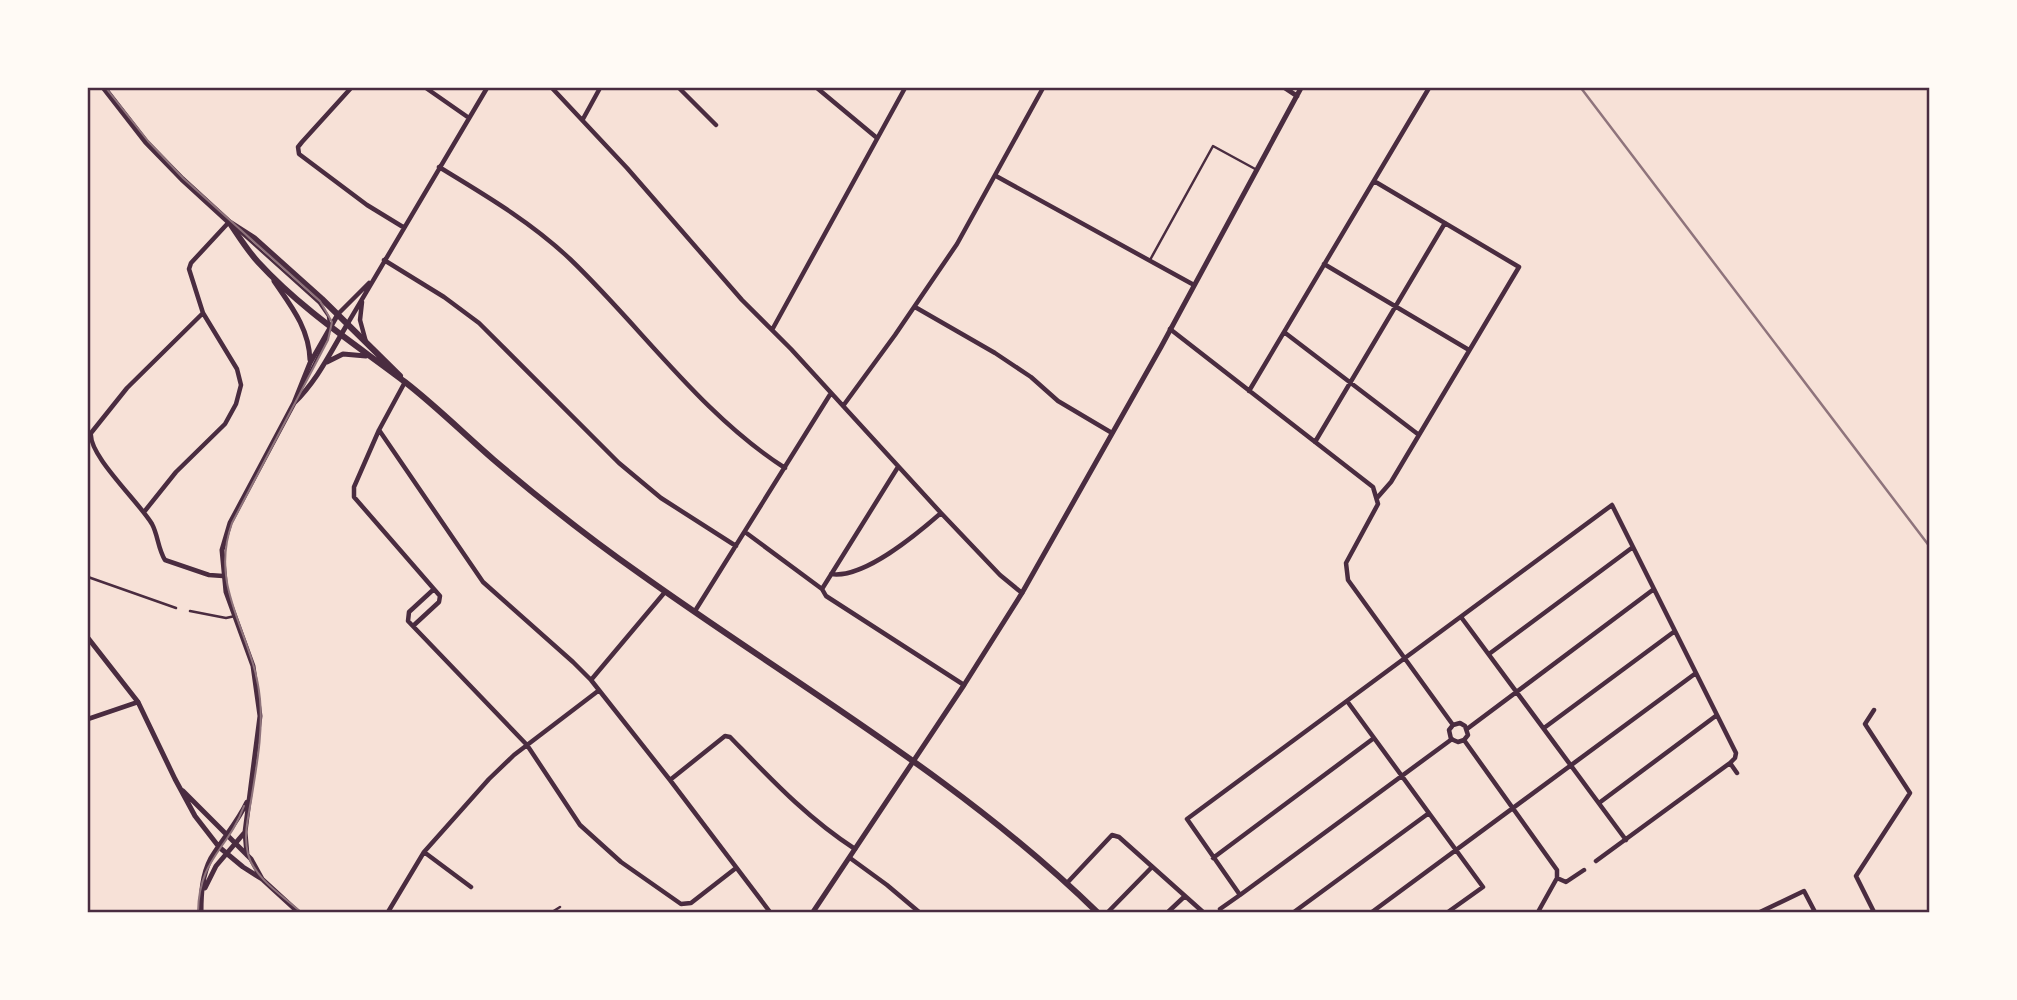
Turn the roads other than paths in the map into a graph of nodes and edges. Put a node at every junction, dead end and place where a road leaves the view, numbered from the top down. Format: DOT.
graph roads {
  1 [pos="104,88"];
  2 [pos="351,88"];
  3 [pos="426,88"];
  4 [pos="487,88"];
  5 [pos="552,88"];
  6 [pos="600,88"];
  7 [pos="679,88"];
  8 [pos="817,88"];
  9 [pos="905,88"];
  10 [pos="1043,88"];
  11 [pos="1285,88"];
  12 [pos="1301,88"];
  13 [pos="1429,88"];
  14 [pos="1297,96"];
  15 [pos="469,118"];
  16 [pos="583,119"];
  17 [pos="716,125"];
  18 [pos="877,138"];
  19 [pos="439,167"];
  20 [pos="1257,170"];
  21 [pos="995,176"];
  22 [pos="1374,181"];
  23 [pos="229,222"];
  24 [pos="1445,223"];
  25 [pos="403,227"];
  26 [pos="384,260"];
  27 [pos="1150,260"];
  28 [pos="1324,264"];
  29 [pos="271,275"];
  30 [pos="372,280"];
  31 [pos="1194,285"];
  32 [pos="362,301"];
  33 [pos="1396,306"];
  34 [pos="915,307"];
  35 [pos="202,313"];
  36 [pos="338,314"];
  37 [pos="348,323"];
  38 [pos="330,326"];
  39 [pos="772,330"];
  40 [pos="1170,330"];
  41 [pos="1283,332"];
  42 [pos="341,335"];
  43 [pos="366,342"];
  44 [pos="1469,350"];
  45 [pos="366,355"];
  46 [pos="310,362"];
  47 [pos="325,365"];
  48 [pos="405,382"];
  49 [pos="1350,383"];
  50 [pos="1249,391"];
  51 [pos="831,393"];
  52 [pos="294,403"];
  53 [pos="843,406"];
  54 [pos="379,430"];
  55 [pos="1112,433"];
  56 [pos="1419,435"];
  57 [pos="1315,442"];
  58 [pos="898,467"];
  59 [pos="785,468"];
  60 [pos="1377,498"];
  61 [pos="144,512"];
  62 [pos="941,513"];
  63 [pos="745,532"];
  64 [pos="736,546"];
  65 [pos="1633,547"];
  66 [pos="831,574"];
  67 [pos="223,576"];
  68 [pos="88,577"];
  69 [pos="434,589"];
  70 [pos="822,589"];
  71 [pos="1654,589"];
  72 [pos="665,592"];
  73 [pos="1022,593"];
  74 [pos="176,608"];
  75 [pos="190,611"];
  76 [pos="695,611"];
  77 [pos="235,616"];
  78 [pos="1461,617"];
  79 [pos="413,626"];
  80 [pos="1675,631"];
  81 [pos="88,638"];
  82 [pos="1489,654"];
  83 [pos="1404,659"];
  84 [pos="1696,673"];
  85 [pos="591,680"];
  86 [pos="964,685"];
  87 [pos="598,691"];
  88 [pos="1516,691"];
  89 [pos="1347,701"];
  90 [pos="138,702"];
  91 [pos="1874,710"];
  92 [pos="1717,715"];
  93 [pos="88,719"];
  94 [pos="1453,725"];
  95 [pos="1544,728"];
  96 [pos="1467,729"];
  97 [pos="1374,738"];
  98 [pos="1452,739"];
  99 [pos="1464,740"];
  100 [pos="527,745"];
  101 [pos="913,762"];
  102 [pos="1730,763"];
  103 [pos="1571,765"];
  104 [pos="1737,773"];
  105 [pos="1402,776"];
  106 [pos="670,780"];
  107 [pos="180,789"];
  108 [pos="248,799"];
  109 [pos="1599,803"];
  110 [pos="1514,808"];
  111 [pos="1429,813"];
  112 [pos="245,832"];
  113 [pos="227,837"];
  114 [pos="1626,839"];
  115 [pos="236,844"];
  116 [pos="219,847"];
  117 [pos="855,849"];
  118 [pos="1456,850"];
  119 [pos="424,852"];
  120 [pos="227,854"];
  121 [pos="247,855"];
  122 [pos="850,858"];
  123 [pos="1213,858"];
  124 [pos="1596,861"];
  125 [pos="1153,867"];
  126 [pos="736,868"];
  127 [pos="1584,870"];
  128 [pos="1558,878"];
  129 [pos="262,879"];
  130 [pos="1067,883"];
  131 [pos="471,887"];
  132 [pos="1240,895"];
  133 [pos="1185,896"];
  134 [pos="201,897"];
  135 [pos="560,907"];
  136 [pos="1220,909"];
  137 [pos="201,912"];
  138 [pos="298,912"];
  139 [pos="388,912"];
  140 [pos="552,912"];
  141 [pos="769,912"];
  142 [pos="813,912"];
  143 [pos="919,912"];
  144 [pos="1097,912"];
  145 [pos="1108,912"];
  146 [pos="1168,912"];
  147 [pos="1203,912"];
  148 [pos="1294,912"];
  149 [pos="1372,912"];
  150 [pos="1448,912"];
  151 [pos="1538,912"];
  152 [pos="1760,912"];
  153 [pos="1815,912"];
  154 [pos="1874,912"];
  1 -- 23 [label="main road"];
  2 -- 25 [label="street"];
  3 -- 15 [label="street"];
  4 -- 15 [label="street"];
  5 -- 16 [label="street"];
  6 -- 16 [label="street"];
  7 -- 17 [label="street"];
  8 -- 18 [label="street"];
  9 -- 18 [label="street"];
  10 -- 21 [label="street"];
  11 -- 14 [label="street"];
  12 -- 14 [label="street"];
  13 -- 22 [label="street"];
  14 -- 20 [label="street"];
  15 -- 19 [label="street"];
  16 -- 39 [label="street"];
  18 -- 39 [label="street"];
  19 -- 25 [label="street"];
  19 -- 59 [label="street"];
  20 -- 27 [label="lane"];
  20 -- 31 [label="street"];
  21 -- 27 [label="street"];
  21 -- 34 [label="street"];
  22 -- 24 [label="street"];
  22 -- 28 [label="street"];
  23 -- 29 [label="main road"];
  23 -- 35 [label="street"];
  23 -- 36 [label="main road"];
  23 -- 38 [label="lane"];
  24 -- 33 [label="street"];
  24 -- 44 [label="street"];
  25 -- 26 [label="street"];
  26 -- 30 [label="street"];
  26 -- 64 [label="street"];
  27 -- 31 [label="street"];
  28 -- 33 [label="street"];
  28 -- 41 [label="street"];
  29 -- 38 [label="main road"];
  29 -- 46 [label="street"];
  30 -- 32 [label="street"];
  30 -- 36 [label="street"];
  31 -- 40 [label="street"];
  32 -- 37 [label="street"];
  32 -- 43 [label="street"];
  33 -- 44 [label="street"];
  33 -- 49 [label="street"];
  34 -- 53 [label="street"];
  34 -- 55 [label="street"];
  35 -- 61 [label="street"];
  35 -- 61 [label="street"];
  36 -- 37 [label="main road"];
  36 -- 38 [label="street"];
  37 -- 42 [label="street"];
  37 -- 43 [label="main road"];
  38 -- 42 [label="main road"];
  38 -- 46 [label="street"];
  38 -- 52 [label="lane"];
  39 -- 51 [label="street"];
  40 -- 50 [label="street"];
  40 -- 55 [label="street"];
  41 -- 49 [label="street"];
  41 -- 50 [label="street"];
  42 -- 45 [label="main road"];
  42 -- 47 [label="street"];
  43 -- 48 [label="main road"];
  44 -- 56 [label="street"];
  45 -- 47 [label="street"];
  45 -- 48 [label="main road"];
  46 -- 52 [label="street"];
  47 -- 52 [label="street"];
  48 -- 54 [label="street"];
  48 -- 72 [label="main road"];
  49 -- 56 [label="street"];
  49 -- 57 [label="street"];
  50 -- 57 [label="street"];
  51 -- 53 [label="street"];
  51 -- 59 [label="street"];
  52 -- 67 [label="street"];
  53 -- 58 [label="street"];
  54 -- 69 [label="street"];
  54 -- 85 [label="street"];
  55 -- 73 [label="street"];
  56 -- 60 [label="street"];
  57 -- 60 [label="street"];
  58 -- 62 [label="street"];
  58 -- 66 [label="street"];
  59 -- 63 [label="street"];
  60 -- 83 [label="street"];
  61 -- 67 [label="street"];
  62 -- 66 [label="street"];
  62 -- 73 [label="street"];
  63 -- 64 [label="street"];
  63 -- 70 [label="street"];
  64 -- 76 [label="street"];
  65 -- 71 [label="street"];
  65 -- 78 [label="street"];
  65 -- 82 [label="street"];
  66 -- 70 [label="street"];
  67 -- 77 [label="street"];
  68 -- 74 [label="lane"];
  69 -- 79 [label="street"];
  69 -- 79 [label="street"];
  70 -- 86 [label="street"];
  71 -- 80 [label="street"];
  71 -- 88 [label="street"];
  72 -- 76 [label="main road"];
  72 -- 85 [label="street"];
  73 -- 86 [label="street"];
  75 -- 77 [label="lane"];
  76 -- 101 [label="main road"];
  77 -- 108 [label="street"];
  78 -- 82 [label="street"];
  78 -- 83 [label="street"];
  79 -- 100 [label="street"];
  80 -- 84 [label="street"];
  80 -- 95 [label="street"];
  81 -- 90 [label="street"];
  82 -- 88 [label="street"];
  83 -- 89 [label="street"];
  83 -- 94 [label="street"];
  84 -- 92 [label="street"];
  84 -- 103 [label="street"];
  85 -- 87 [label="street"];
  86 -- 101 [label="street"];
  87 -- 100 [label="street"];
  87 -- 106 [label="street"];
  88 -- 95 [label="street"];
  88 -- 96 [label="street"];
  89 -- 97 [label="street"];
  89 -- 123 [label="street"];
  90 -- 93 [label="street"];
  90 -- 107 [label="street"];
  91 -- 154 [label="street"];
  92 -- 102 [label="street"];
  92 -- 109 [label="street"];
  94 -- 96 [label="street"];
  94 -- 98 [label="street"];
  95 -- 103 [label="street"];
  96 -- 99 [label="street"];
  97 -- 105 [label="street"];
  97 -- 123 [label="street"];
  98 -- 99 [label="street"];
  98 -- 105 [label="street"];
  99 -- 110 [label="street"];
  100 -- 119 [label="street"];
  100 -- 126 [label="street"];
  101 -- 117 [label="street"];
  101 -- 130 [label="main road"];
  102 -- 104 [label="street"];
  102 -- 114 [label="street"];
  103 -- 109 [label="street"];
  103 -- 110 [label="street"];
  105 -- 111 [label="street"];
  105 -- 132 [label="street"];
  106 -- 117 [label="street"];
  106 -- 126 [label="street"];
  107 -- 113 [label="street"];
  107 -- 116 [label="street"];
  108 -- 112 [label="street"];
  108 -- 113 [label="street"];
  109 -- 114 [label="street"];
  110 -- 118 [label="street"];
  110 -- 128 [label="street"];
  111 -- 118 [label="street"];
  111 -- 148 [label="street"];
  112 -- 115 [label="street"];
  112 -- 121 [label="street"];
  113 -- 115 [label="street"];
  113 -- 116 [label="street"];
  114 -- 124 [label="street"];
  115 -- 120 [label="street"];
  115 -- 121 [label="street"];
  116 -- 120 [label="street"];
  116 -- 134 [label="street"];
  117 -- 122 [label="street"];
  118 -- 149 [label="street"];
  118 -- 150 [label="street"];
  119 -- 131 [label="street"];
  119 -- 139 [label="street"];
  120 -- 129 [label="street"];
  120 -- 134 [label="street"];
  121 -- 129 [label="street"];
  122 -- 142 [label="street"];
  122 -- 143 [label="street"];
  123 -- 132 [label="street"];
  125 -- 130 [label="street"];
  125 -- 133 [label="street"];
  125 -- 145 [label="street"];
  126 -- 141 [label="street"];
  127 -- 128 [label="street"];
  128 -- 151 [label="street"];
  129 -- 138 [label="street"];
  130 -- 144 [label="main road"];
  132 -- 136 [label="street"];
  133 -- 146 [label="street"];
  133 -- 147 [label="street"];
  134 -- 137 [label="street"];
  135 -- 140 [label="lane"];
  152 -- 153 [label="street"];
}
